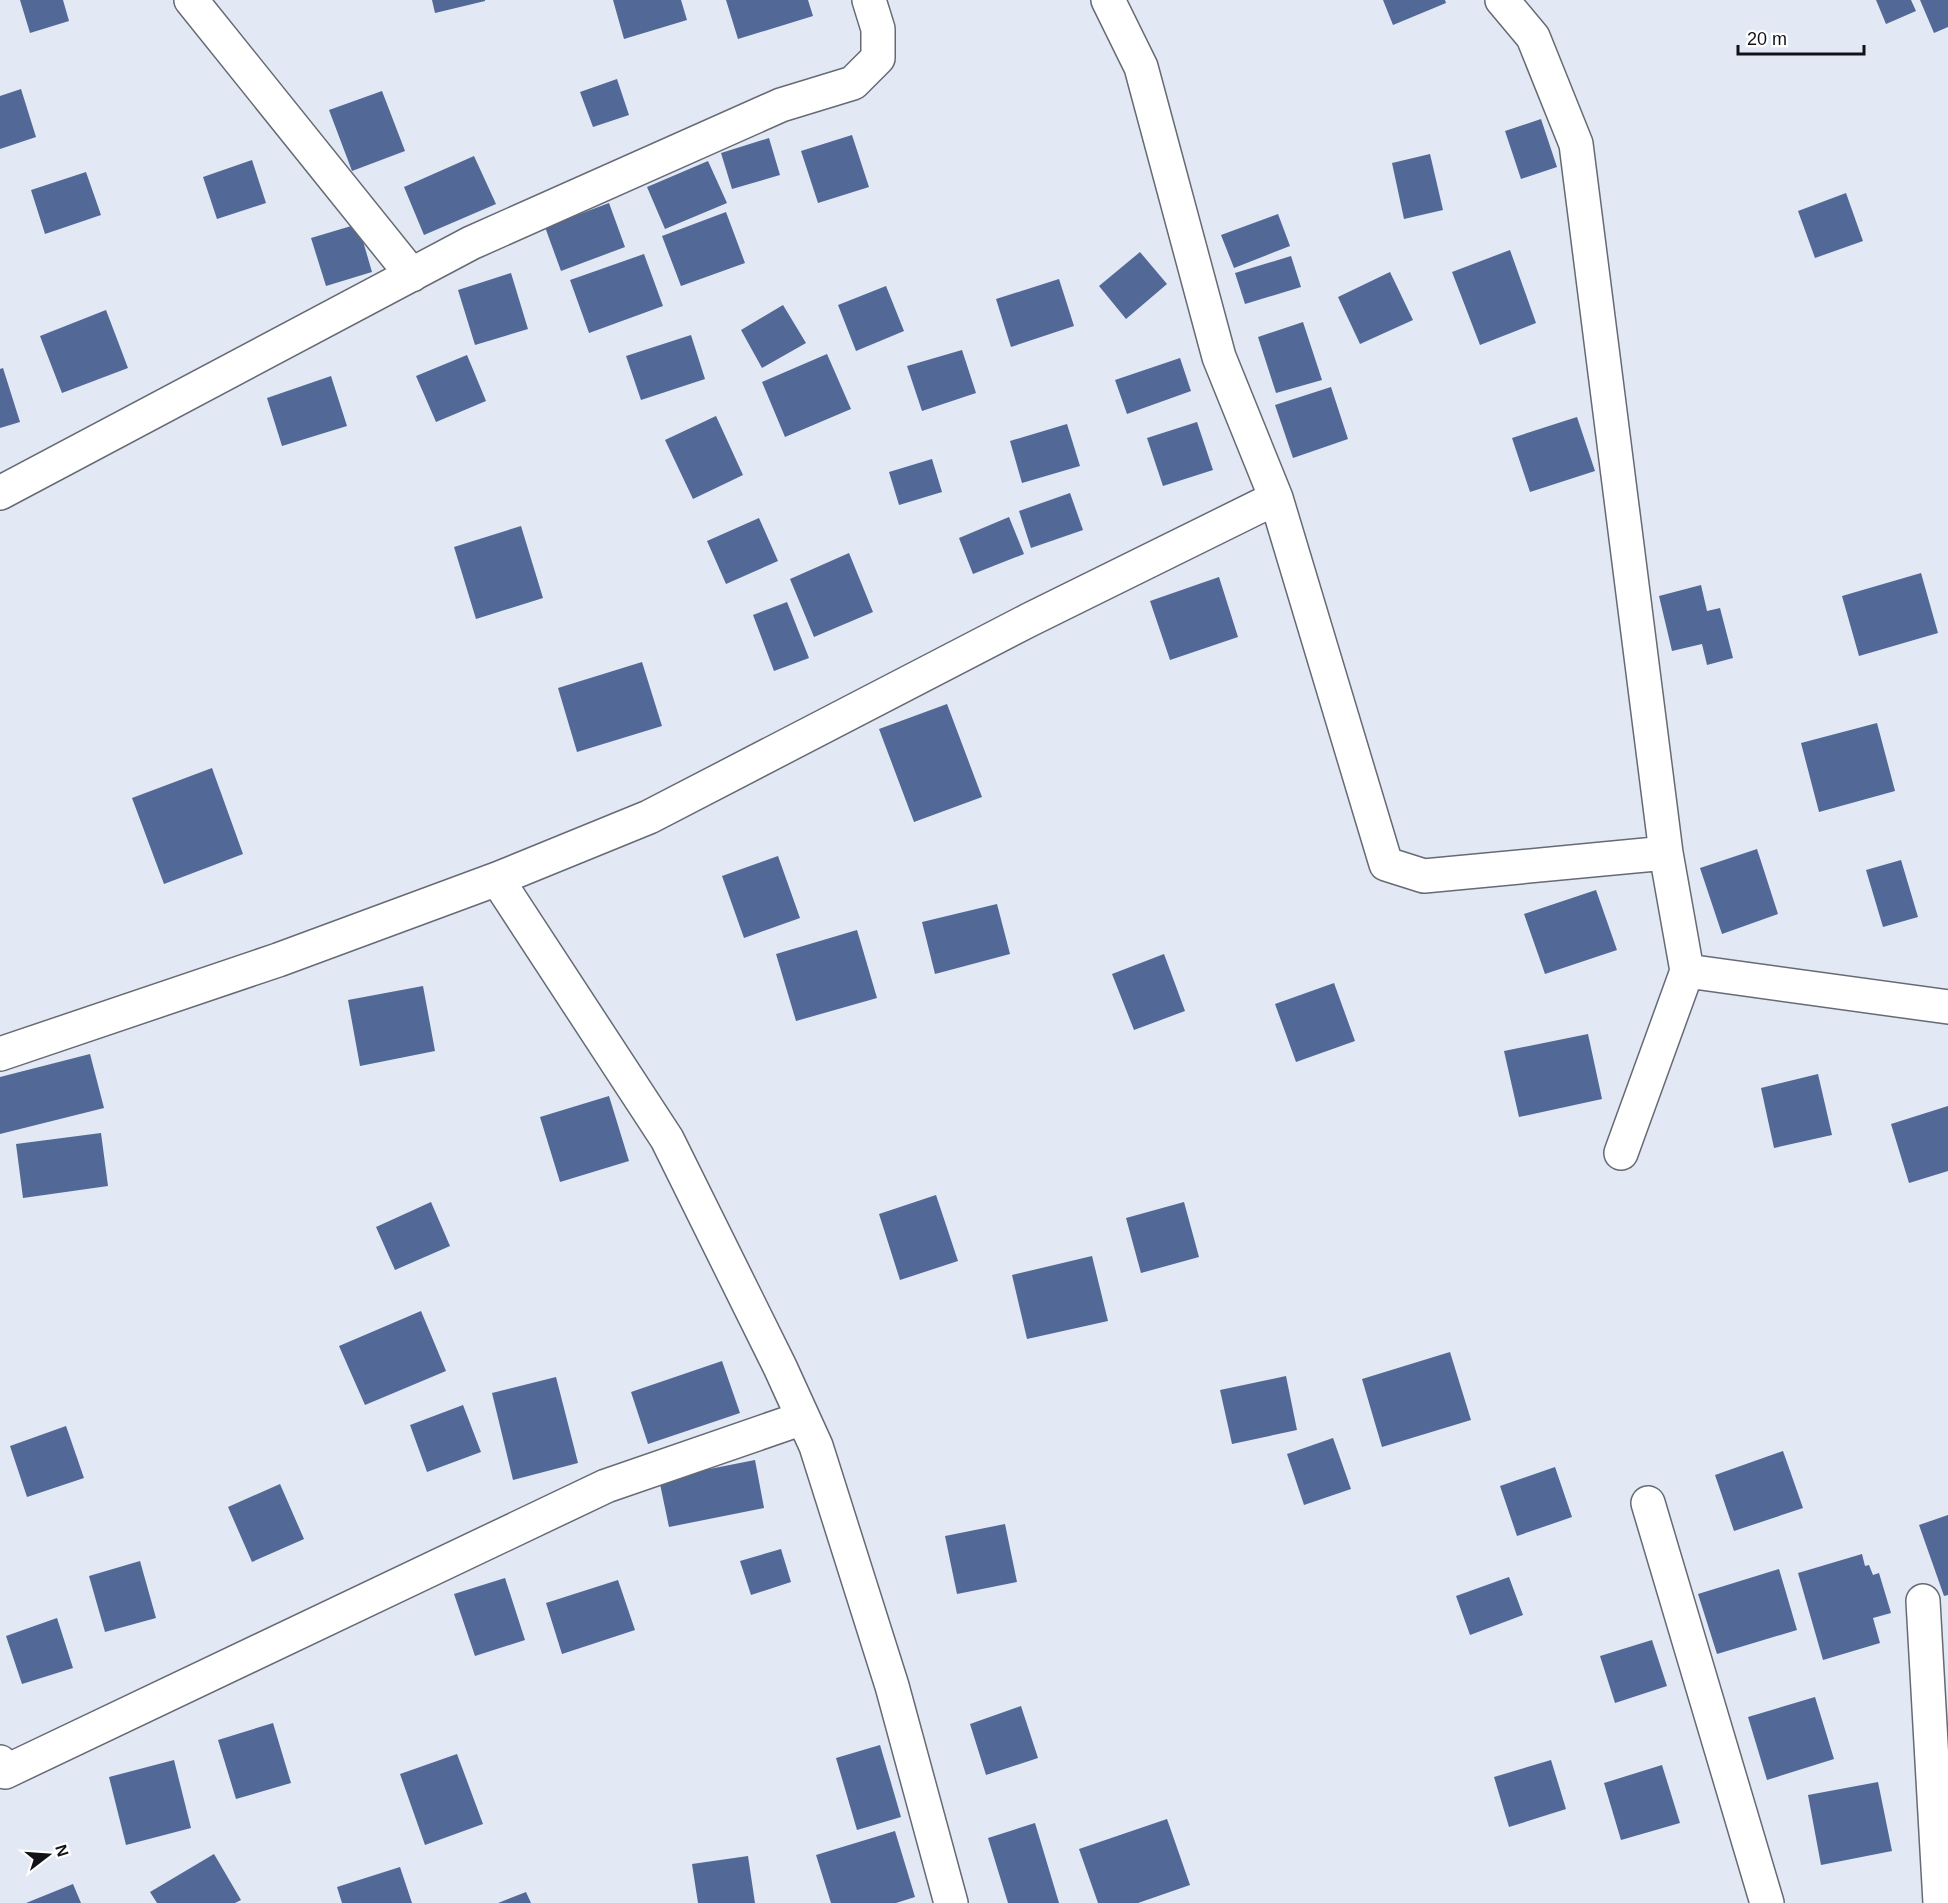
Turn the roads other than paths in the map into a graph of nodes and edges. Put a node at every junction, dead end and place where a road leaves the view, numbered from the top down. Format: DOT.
graph roads {
  1 [pos="191,0"];
  2 [pos="869,0"];
  3 [pos="1108,0"];
  4 [pos="1502,0"];
  5 [pos="412,275"];
  6 [pos="0,493"];
  7 [pos="1276,498"];
  8 [pos="1666,853"];
  9 [pos="497,879"];
  10 [pos="1687,971"];
  11 [pos="1948,1007"];
  12 [pos="0,1054"];
  13 [pos="1621,1153"];
  14 [pos="803,1418"];
  15 [pos="1648,1503"];
  16 [pos="1923,1601"];
  17 [pos="0,1762"];
  18 [pos="951,1903"];
  19 [pos="1767,1903"];
  20 [pos="1940,1903"];
  1 -- 5 [label="street"];
  2 -- 5 [label="street"];
  3 -- 7 [label="street"];
  4 -- 8 [label="street"];
  5 -- 6 [label="street"];
  7 -- 8 [label="street"];
  7 -- 9 [label="street"];
  8 -- 10 [label="street"];
  9 -- 12 [label="street"];
  9 -- 14 [label="street"];
  10 -- 11 [label="street"];
  10 -- 13 [label="street"];
  14 -- 17 [label="street"];
  14 -- 18 [label="street"];
  15 -- 19 [label="street"];
  16 -- 20 [label="street"];
}
